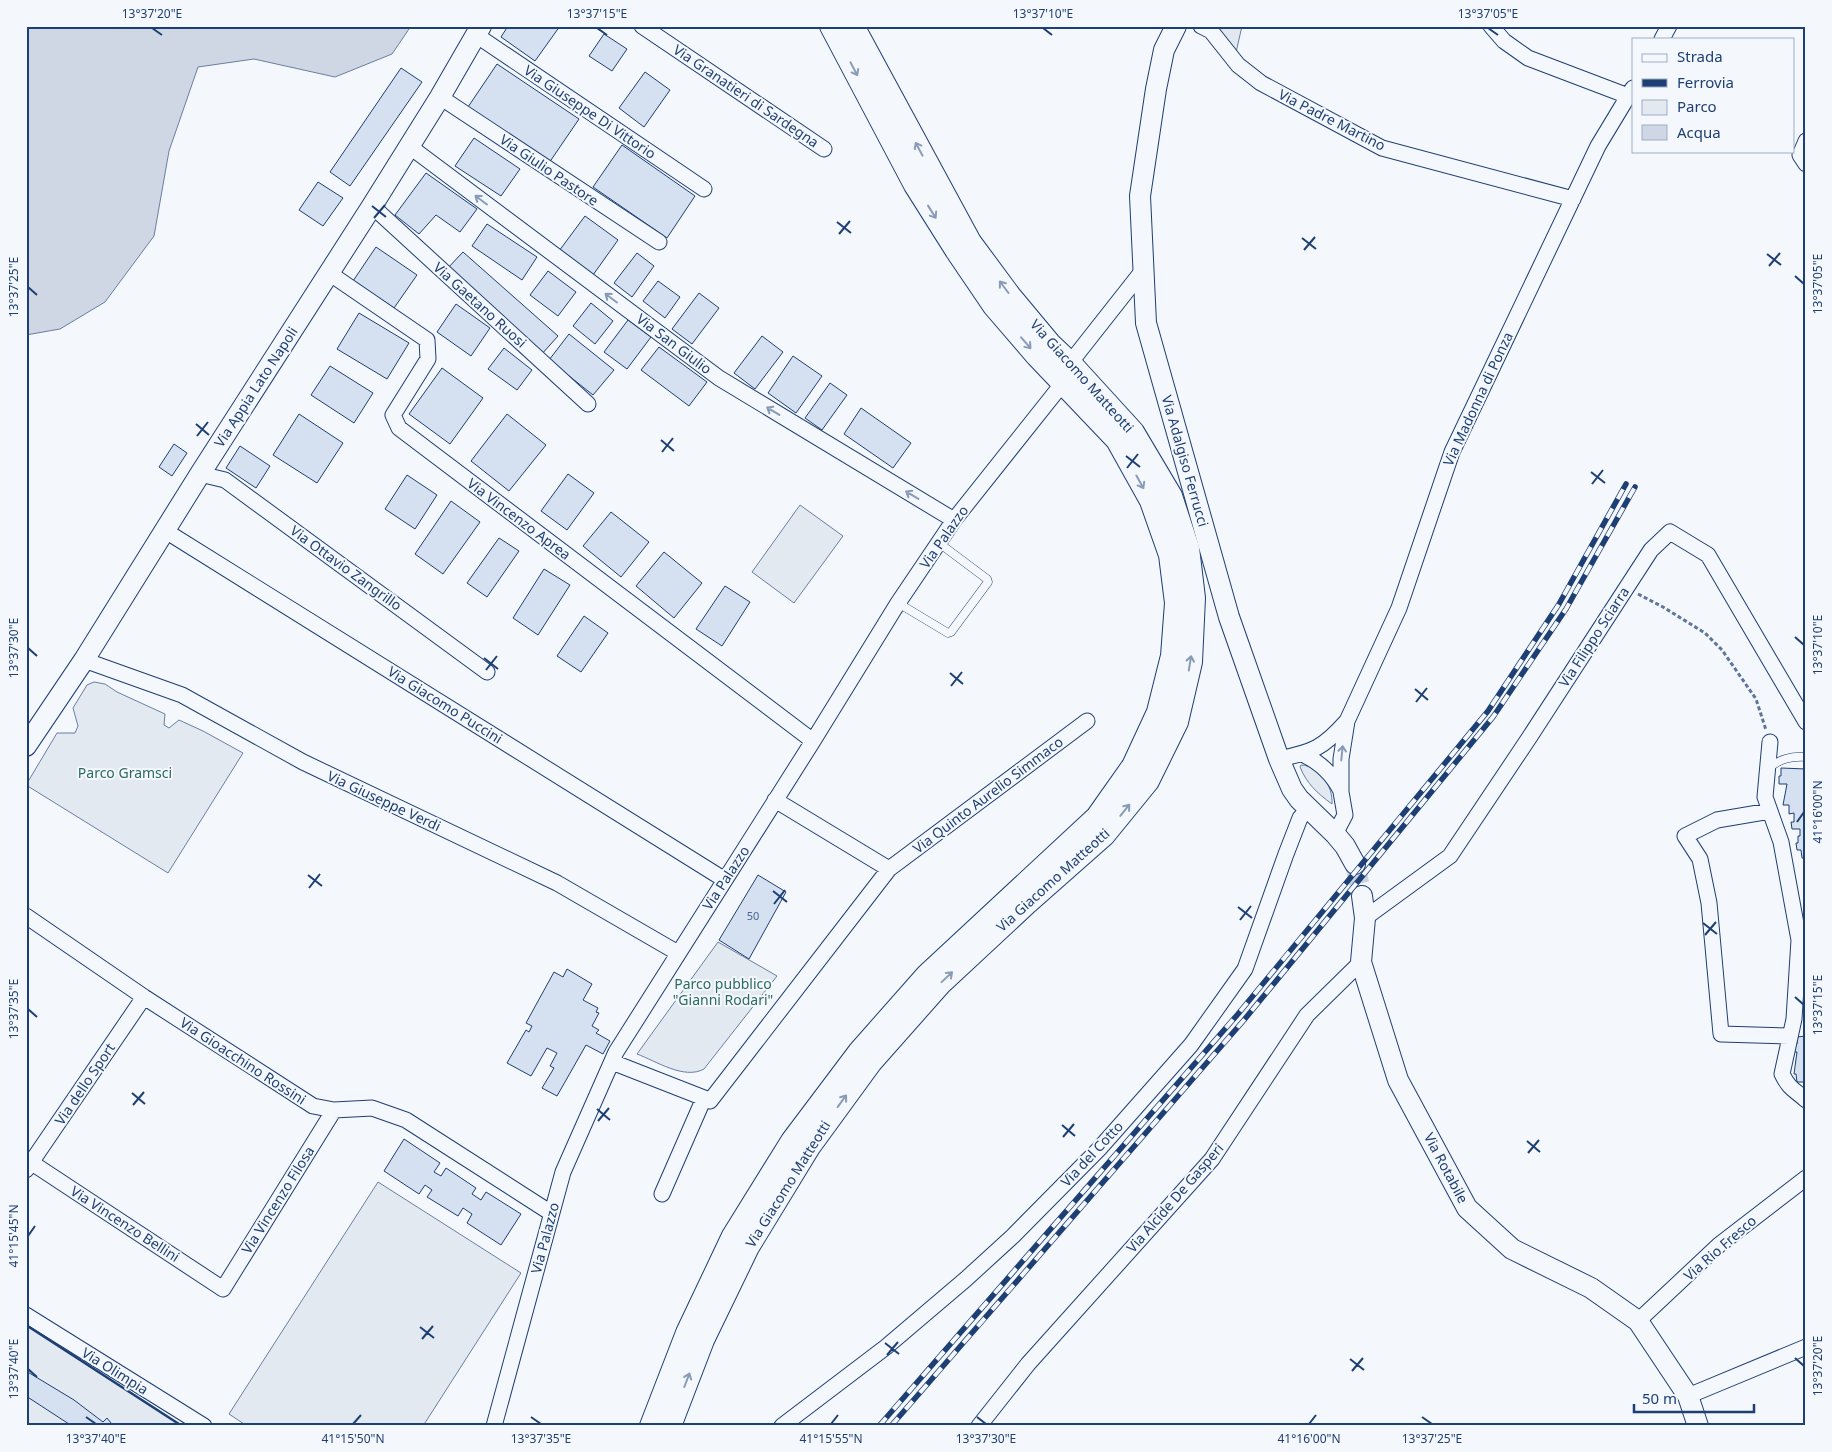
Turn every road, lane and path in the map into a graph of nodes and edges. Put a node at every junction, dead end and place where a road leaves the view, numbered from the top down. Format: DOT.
graph roads {
  1 [pos="642,26"];
  2 [pos="831,26"];
  3 [pos="853,26"];
  4 [pos="1176,26"];
  5 [pos="1201,26"];
  6 [pos="1492,26"];
  7 [pos="1669,26"];
  8 [pos="479,31"];
  9 [pos="1663,38"];
  10 [pos="1631,92"];
  11 [pos="440,97"];
  12 [pos="1806,141"];
  13 [pos="409,146"];
  14 [pos="824,150"];
  15 [pos="1806,164"];
  16 [pos="704,189"];
  17 [pos="1573,199"];
  18 [pos="372,206"];
  19 [pos="659,242"];
  20 [pos="1144,269"];
  21 [pos="328,273"];
  22 [pos="1067,373"];
  23 [pos="588,404"];
  24 [pos="200,474"];
  25 [pos="954,520"];
  26 [pos="164,530"];
  27 [pos="939,543"];
  28 [pos="1626,588"];
  29 [pos="898,603"];
  30 [pos="84,660"];
  31 [pos="487,672"];
  32 [pos="1087,720"];
  33 [pos="1347,721"];
  34 [pos="1806,722"];
  35 [pos="813,741"];
  36 [pos="1770,742"];
  37 [pos="26,746"];
  38 [pos="1302,754"];
  39 [pos="1806,757"];
  40 [pos="1279,760"];
  41 [pos="1768,768"];
  42 [pos="1341,792"];
  43 [pos="776,800"];
  44 [pos="1308,809"];
  45 [pos="1770,810"];
  46 [pos="1335,834"];
  47 [pos="1355,864"];
  48 [pos="889,869"];
  49 [pos="725,880"];
  50 [pos="1362,896"];
  51 [pos="26,916"];
  52 [pos="1365,918"];
  53 [pos="678,953"];
  54 [pos="1361,962"];
  55 [pos="144,998"];
  56 [pos="1790,1036"];
  57 [pos="612,1062"];
  58 [pos="1803,1095"];
  59 [pos="704,1098"];
  60 [pos="334,1110"];
  61 [pos="28,1164"];
  62 [pos="1806,1178"];
  63 [pos="662,1194"];
  64 [pos="552,1213"];
  65 [pos="223,1289"];
  66 [pos="26,1315"];
  67 [pos="1638,1321"];
  68 [pos="1806,1347"];
  69 [pos="1688,1396"];
  70 [pos="204,1426"];
  71 [pos="494,1426"];
  72 [pos="651,1426"];
  73 [pos="670,1426"];
  74 [pos="782,1426"];
  75 [pos="979,1426"];
  76 [pos="1698,1426"];
  1 -- 14 [label="street, Via Granatieri di Sardegna"];
  2 -- 22 [label="main road, Via Giacomo Matteotti, one-way"];
  22 -- 3 [label="main road, Via Giacomo Matteotti, one-way"];
  4 -- 20 [label="street, Via Adalgiso Ferrucci"];
  5 -- 17 [label="street, Via Padre Martino"];
  6 -- 10 [label="street"];
  7 -- 9 [label="street"];
  8 -- 11 [label="street, Via Appia Lato Napoli"];
  8 -- 16 [label="street, Via Giuseppe Di Vittorio"];
  10 -- 17 [label="street, Via Madonna di Ponza"];
  11 -- 13 [label="street, Via Appia Lato Napoli"];
  11 -- 19 [label="street, Via Giulio Pastore"];
  12 -- 15 [label="street"];
  13 -- 18 [label="street, Via Appia Lato Napoli"];
  25 -- 13 [label="street, Via San Giulio, one-way"];
  17 -- 33 [label="street, Via Madonna di Ponza"];
  18 -- 21 [label="street, Via Appia Lato Napoli"];
  18 -- 23 [label="street, Via Gaetano Ruosi"];
  20 -- 22 [label="street, Via Palazzo"];
  20 -- 40 [label="street, Via Adalgiso Ferrucci"];
  21 -- 24 [label="street, Via Appia Lato Napoli"];
  21 -- 35 [label="street, Via Vincenzo Aprea"];
  22 -- 25 [label="street, Via Palazzo"];
  22 -- 72 [label="main road, Via Giacomo Matteotti, one-way"];
  73 -- 22 [label="main road, Via Giacomo Matteotti, one-way"];
  24 -- 26 [label="street, Via Appia Lato Napoli"];
  24 -- 31 [label="street, Via Ottavio Zangrillo"];
  25 -- 27 [label="street, Via Palazzo"];
  26 -- 30 [label="street, Via Appia Lato Napoli"];
  26 -- 49 [label="street, Via Giacomo Puccini"];
  27 -- 29 [label="street, Via Palazzo"];
  27 -- 29 [label="lane"];
  28 -- 34 [label="street, Via Filippo Sciarra"];
  28 -- 36 [label="path"];
  28 -- 52 [label="street, Via Filippo Sciarra"];
  29 -- 35 [label="street, Via Palazzo"];
  30 -- 37 [label="street, Via Appia Lato Napoli"];
  30 -- 53 [label="street, Via Giuseppe Verdi"];
  32 -- 48 [label="street, Via Quinto Aurelio Simmaco"];
  33 -- 38 [label="street, Via Madonna di Ponza"];
  42 -- 33 [label="street, Via Madonna di Ponza, one-way"];
  35 -- 43 [label="street, Via Palazzo"];
  36 -- 41 [label="street"];
  38 -- 40 [label="street, Via Madonna di Ponza"];
  38 -- 42 [label="street"];
  39 -- 41 [label="lane"];
  40 -- 44 [label="street, Via Adalgiso Ferrucci"];
  41 -- 45 [label="street"];
  42 -- 46 [label="street, Via Madonna di Ponza"];
  43 -- 48 [label="street"];
  43 -- 49 [label="street, Via Palazzo"];
  44 -- 46 [label="street, Via Adalgiso Ferrucci"];
  44 -- 74 [label="street, Via del Cotto"];
  45 -- 56 [label="street"];
  45 -- 56 [label="street"];
  46 -- 47 [label="street, Via Adalgiso Ferrucci"];
  48 -- 59 [label="street, Via Quinto Aurelio Simmaco"];
  49 -- 53 [label="street, Via Palazzo"];
  50 -- 52 [label="street"];
  51 -- 55 [label="street, Via Gioacchino Rossini"];
  52 -- 54 [label="street"];
  53 -- 57 [label="street, Via Palazzo"];
  54 -- 67 [label="street, Via Rotabile"];
  54 -- 75 [label="street, Via Alcide De Gasperi"];
  55 -- 60 [label="street, Via Gioacchino Rossini"];
  55 -- 61 [label="street, Via dello Sport"];
  56 -- 58 [label="street"];
  57 -- 59 [label="street"];
  57 -- 64 [label="street, Via Palazzo"];
  59 -- 63 [label="street"];
  60 -- 64 [label="street, Via Gioacchino Rossini"];
  60 -- 65 [label="street, Via Vincenzo Filosa"];
  61 -- 65 [label="street, Via Vincenzo Bellini"];
  62 -- 67 [label="street, Via Rio Fresco"];
  64 -- 71 [label="street, Via Palazzo"];
  66 -- 70 [label="street, Via Olimpia"];
  67 -- 69 [label="street, Via Rotabile"];
  68 -- 69 [label="street"];
  69 -- 76 [label="street, Via Rotabile"];
}
